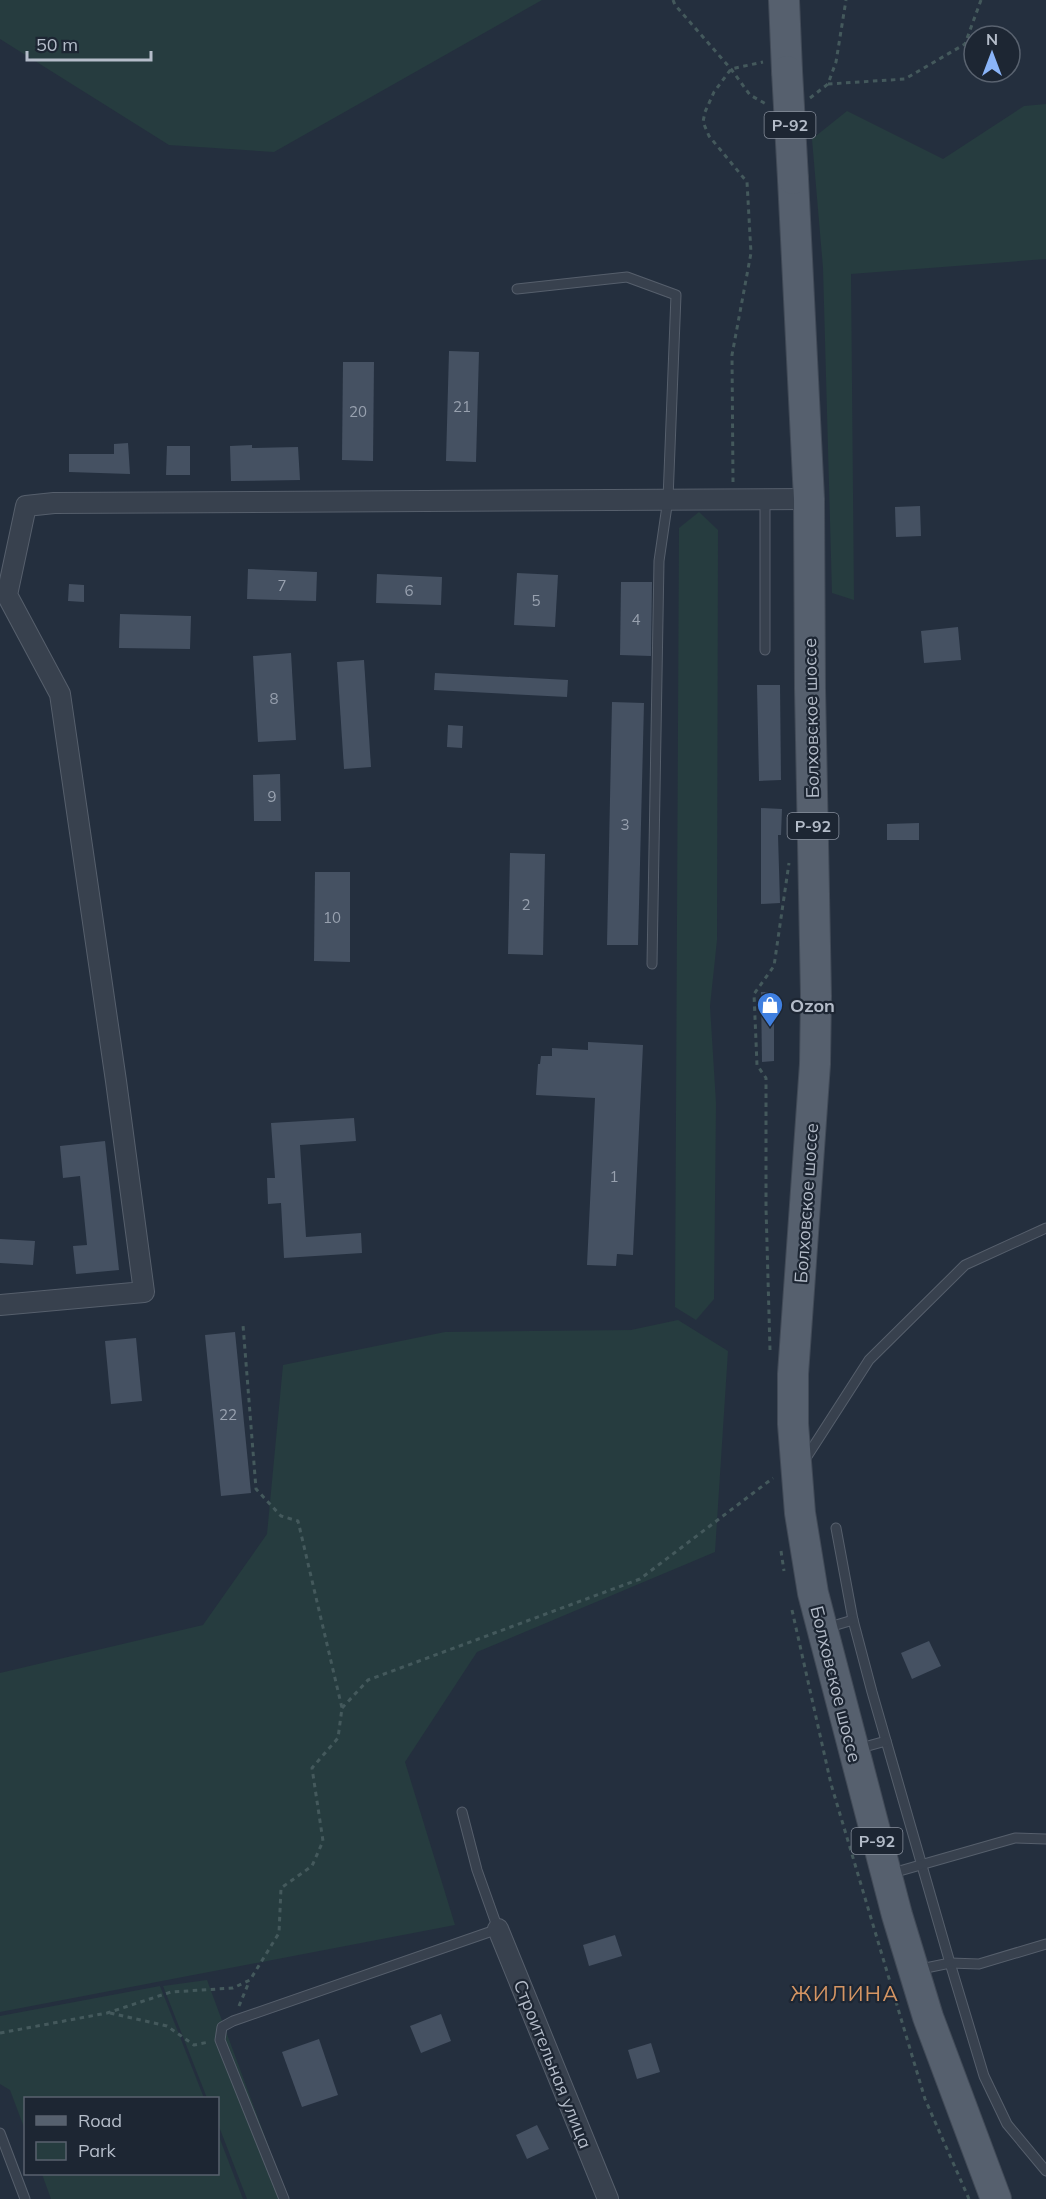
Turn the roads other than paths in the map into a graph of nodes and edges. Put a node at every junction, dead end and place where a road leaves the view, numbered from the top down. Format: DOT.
graph roads {
  1 [pos="784,0"];
  2 [pos="517,289"];
  3 [pos="668,499"];
  4 [pos="765,499"];
  5 [pos="809,499"];
  6 [pos="3,594"];
  7 [pos="765,650"];
  8 [pos="652,964"];
  9 [pos="1046,1227"];
  10 [pos="0,1305"];
  11 [pos="785,1475"];
  12 [pos="836,1528"];
  13 [pos="853,1620"];
  14 [pos="822,1629"];
  15 [pos="886,1741"];
  16 [pos="853,1750"];
  17 [pos="462,1812"];
  18 [pos="1046,1839"];
  19 [pos="922,1865"];
  20 [pos="886,1875"];
  21 [pos="498,1929"];
  22 [pos="1046,1944"];
  23 [pos="950,1963"];
  24 [pos="914,1970"];
  25 [pos="0,2133"];
  26 [pos="1046,2171"];
  27 [pos="25,2199"];
  28 [pos="284,2199"];
  29 [pos="608,2199"];
  30 [pos="996,2199"];
  1 -- 5 [label="main road, Болховское шоссе / Р-92, bridge"];
  2 -- 3 [label="lane"];
  3 -- 4 [label="street"];
  3 -- 6 [label="street"];
  3 -- 8 [label="lane"];
  4 -- 5 [label="street"];
  4 -- 7 [label="lane"];
  5 -- 11 [label="main road, Болховское шоссе / Р-92"];
  6 -- 10 [label="street"];
  9 -- 11 [label="lane"];
  11 -- 14 [label="main road, Болховское шоссе / Р-92"];
  12 -- 13 [label="lane"];
  13 -- 14 [label="lane"];
  13 -- 15 [label="lane"];
  14 -- 16 [label="main road, Болховское шоссе / Р-92"];
  15 -- 16 [label="lane"];
  15 -- 19 [label="lane"];
  16 -- 20 [label="main road, Болховское шоссе / Р-92"];
  17 -- 21 [label="lane"];
  18 -- 19 [label="lane"];
  19 -- 20 [label="lane"];
  19 -- 23 [label="lane"];
  20 -- 24 [label="main road, Болховское шоссе / Р-92"];
  21 -- 28 [label="lane"];
  21 -- 29 [label="street, Строительная улица"];
  22 -- 23 [label="lane"];
  23 -- 24 [label="lane"];
  23 -- 26 [label="lane"];
  24 -- 30 [label="main road, Болховское шоссе / Р-92"];
  25 -- 27 [label="lane"];
}
